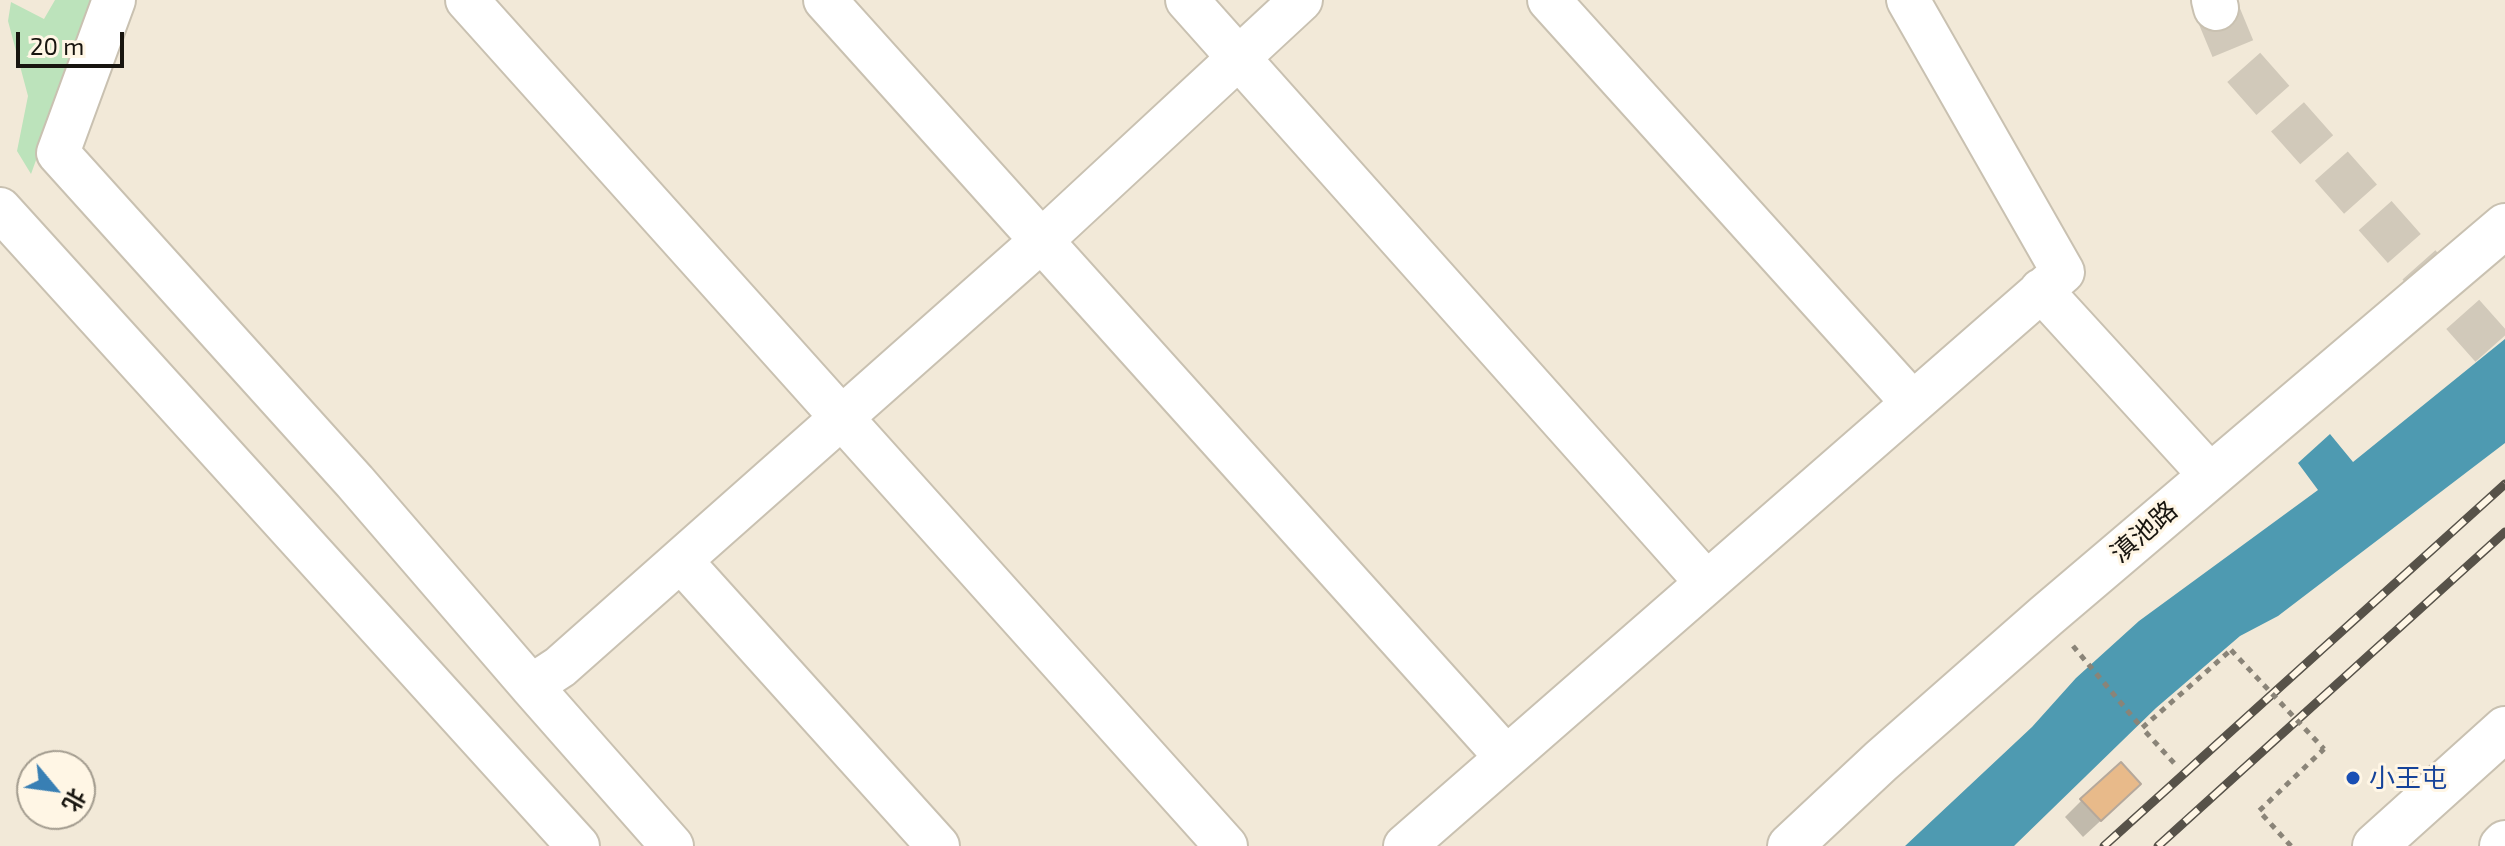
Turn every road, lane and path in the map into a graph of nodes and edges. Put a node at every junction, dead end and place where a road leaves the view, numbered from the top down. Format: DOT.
graph roads {
  1 [pos="114,0"];
  2 [pos="467,0"];
  3 [pos="825,0"];
  4 [pos="1187,0"];
  5 [pos="1301,0"];
  6 [pos="1549,0"];
  7 [pos="1908,0"];
  8 [pos="1237,57"];
  9 [pos="0,209"];
  10 [pos="2505,226"];
  11 [pos="1041,241"];
  12 [pos="2041,290"];
  13 [pos="1912,402"];
  14 [pos="842,418"];
  15 [pos="2210,475"];
  16 [pos="681,561"];
  17 [pos="1706,582"];
  18 [pos="2071,643"];
  19 [pos="531,686"];
  20 [pos="2142,728"];
  21 [pos="2505,729"];
  22 [pos="1506,757"];
  23 [pos="2174,763"];
  24 [pos="578,846"];
  25 [pos="672,846"];
  26 [pos="938,846"];
  27 [pos="1226,846"];
  28 [pos="1405,846"];
  29 [pos="1790,846"];
  30 [pos="2291,846"];
  31 [pos="2375,846"];
  1 -- 19 [label="street"];
  2 -- 14 [label="street"];
  3 -- 11 [label="street"];
  4 -- 8 [label="street"];
  5 -- 8 [label="street"];
  6 -- 13 [label="street"];
  7 -- 12 [label="street"];
  8 -- 11 [label="street"];
  8 -- 17 [label="street"];
  9 -- 24 [label="street"];
  10 -- 15 [label="street, 滇池路"];
  11 -- 14 [label="street"];
  11 -- 22 [label="street"];
  12 -- 13 [label="street"];
  12 -- 15 [label="street"];
  13 -- 17 [label="street"];
  14 -- 16 [label="street"];
  14 -- 27 [label="street"];
  15 -- 29 [label="street, 滇池路"];
  16 -- 19 [label="street"];
  16 -- 26 [label="street"];
  17 -- 22 [label="street"];
  18 -- 20 [label="path"];
  19 -- 25 [label="street"];
  20 -- 23 [label="path"];
  20 -- 30 [label="path, bridge"];
  21 -- 31 [label="street"];
  22 -- 28 [label="street"];
}
